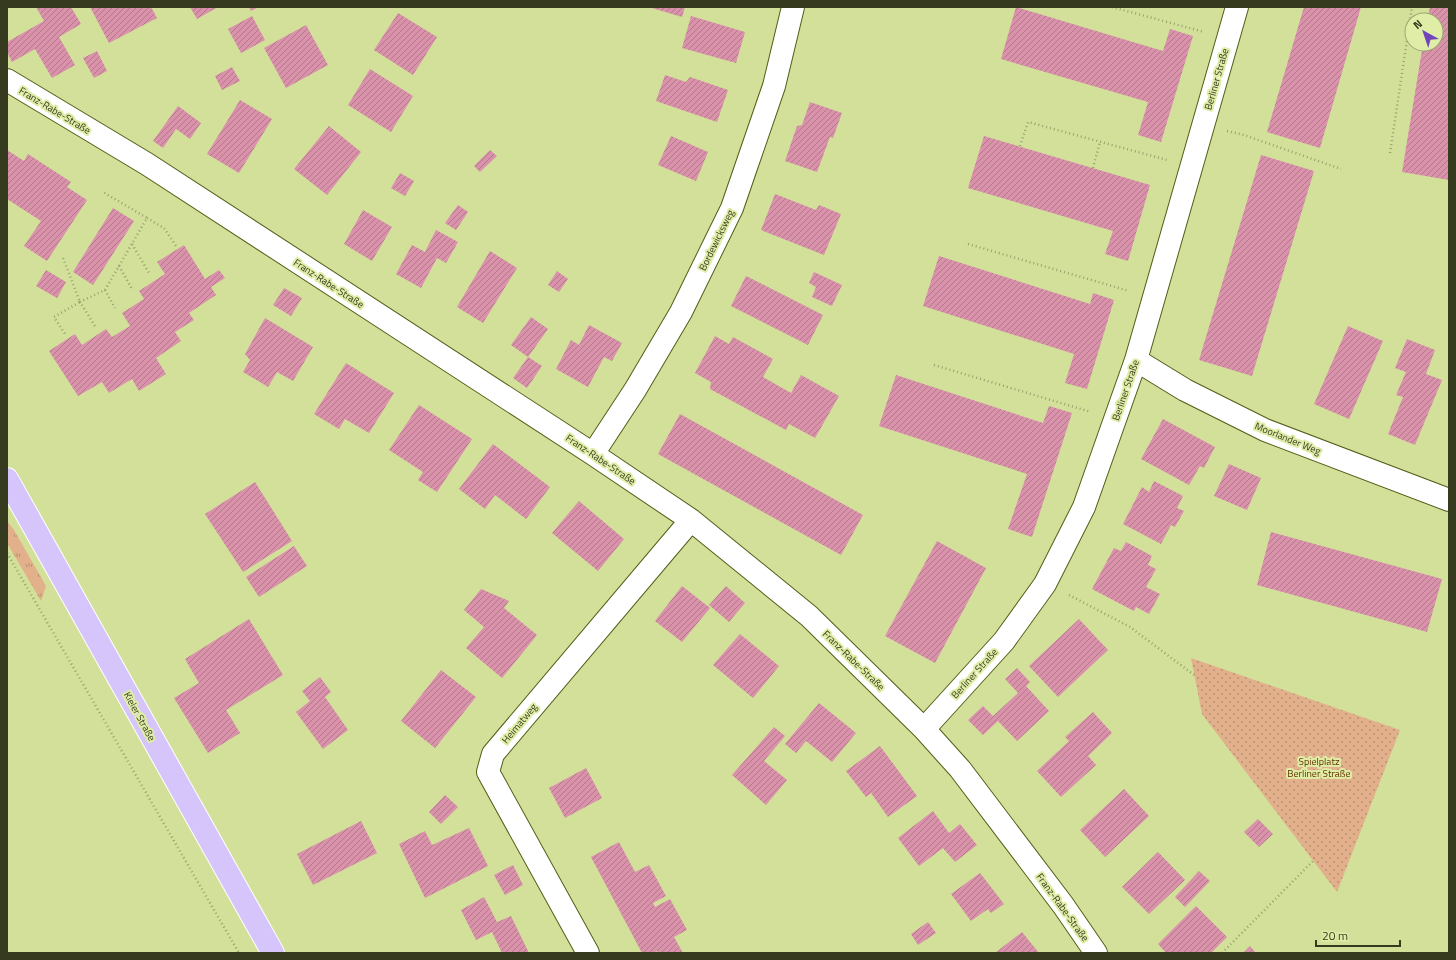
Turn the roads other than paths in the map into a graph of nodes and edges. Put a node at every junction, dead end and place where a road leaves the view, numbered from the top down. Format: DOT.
graph roads {
  1 [pos="793,7"];
  2 [pos="1237,7"];
  3 [pos="7,80"];
  4 [pos="1136,360"];
  5 [pos="593,454"];
  6 [pos="7,479"];
  7 [pos="1449,500"];
  8 [pos="691,520"];
  9 [pos="924,729"];
  10 [pos="273,953"];
  11 [pos="588,953"];
  12 [pos="1096,953"];
  1 -- 5 [label="street, Bordewicksweg"];
  2 -- 4 [label="street, Berliner Straße"];
  3 -- 5 [label="street, Franz-Rabe-Straße"];
  4 -- 7 [label="street, Moorlander Weg"];
  4 -- 9 [label="street, Berliner Straße"];
  5 -- 8 [label="street, Franz-Rabe-Straße"];
  6 -- 10 [label="main road, Kieler Straße"];
  8 -- 9 [label="street, Franz-Rabe-Straße"];
  8 -- 11 [label="street, Heimatweg"];
  9 -- 12 [label="street, Franz-Rabe-Straße"];
}
